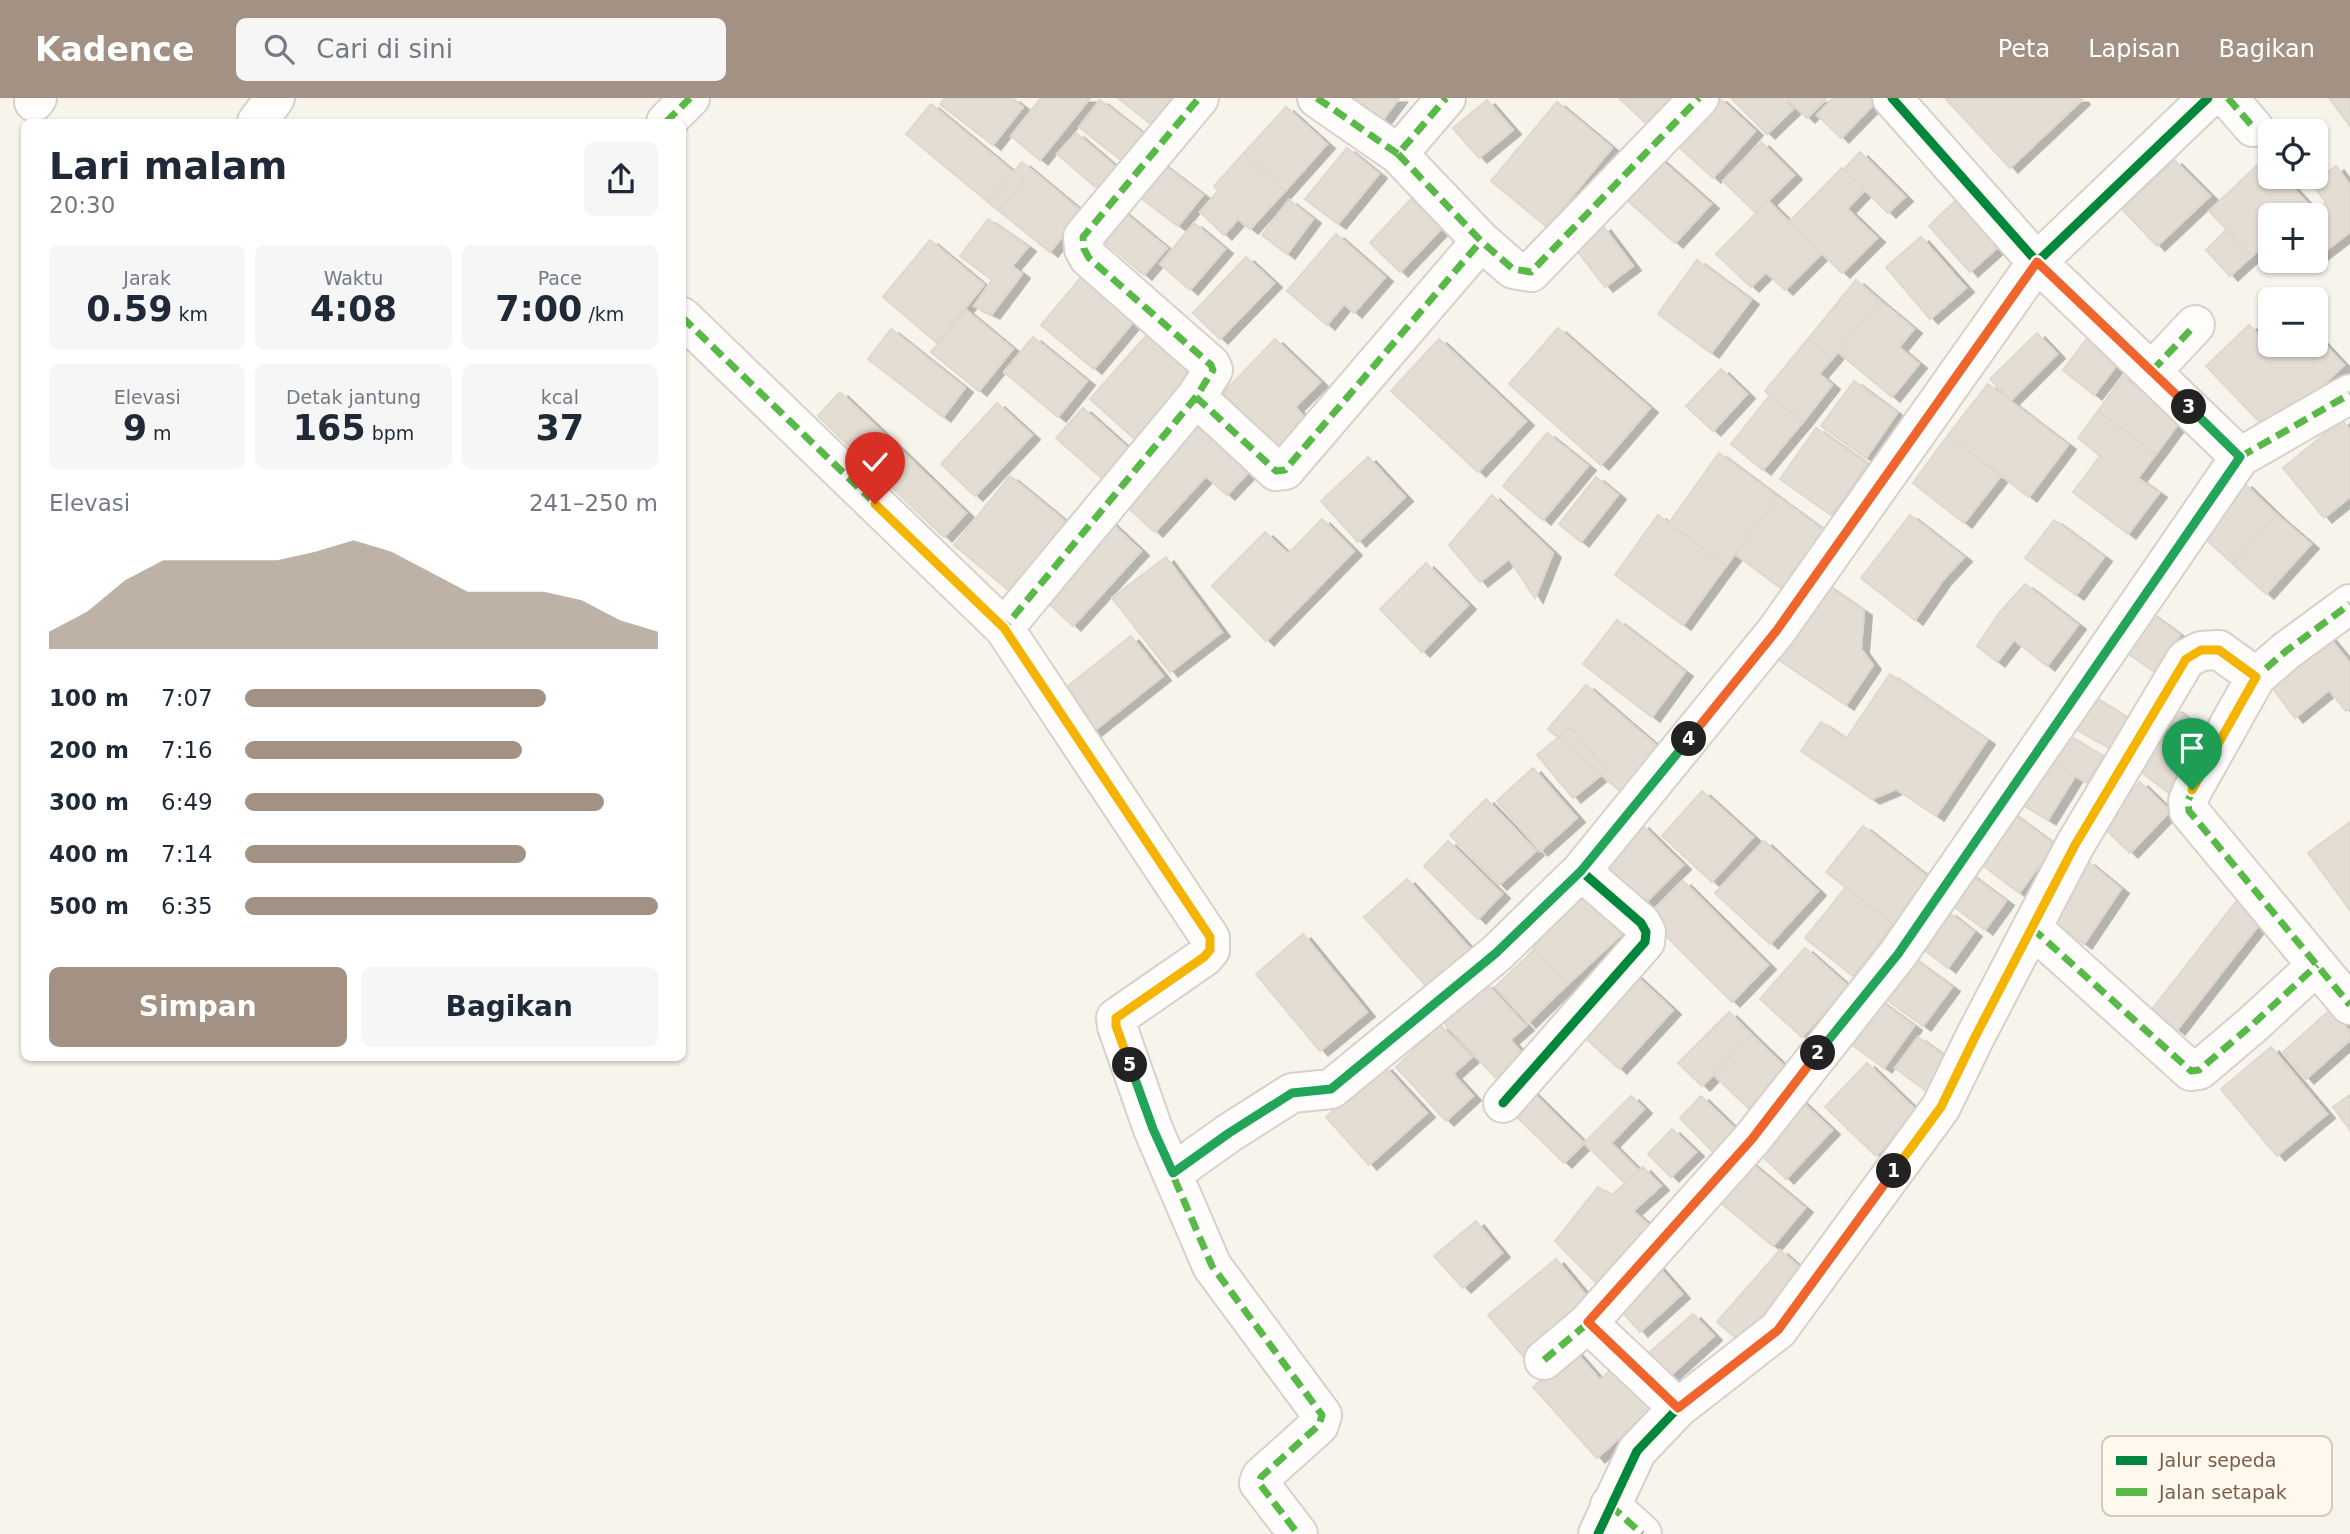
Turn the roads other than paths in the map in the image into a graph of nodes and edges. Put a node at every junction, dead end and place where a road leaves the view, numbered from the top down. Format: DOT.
graph roads {
  1 [pos="275,98"];
  2 [pos="690,98"];
  3 [pos="1199,98"];
  4 [pos="1317,98"];
  5 [pos="1446,98"];
  6 [pos="1699,98"];
  7 [pos="1892,98"];
  8 [pos="2208,98"];
  9 [pos="2228,98"];
  10 [pos="259,119"];
  11 [pos="669,119"];
  12 [pos="2253,127"];
  13 [pos="1398,155"];
  14 [pos="1481,241"];
  15 [pos="2037,262"];
  16 [pos="686,321"];
  17 [pos="2195,325"];
  18 [pos="2152,371"];
  19 [pos="2350,394"];
  20 [pos="1196,397"];
  21 [pos="2240,457"];
  22 [pos="2350,604"];
  23 [pos="1004,628"];
  24 [pos="2256,677"];
  25 [pos="1581,871"];
  26 [pos="2032,928"];
  27 [pos="2317,965"];
  28 [pos="2350,1005"];
  29 [pos="1503,1103"];
  30 [pos="1173,1173"];
  31 [pos="1588,1322"];
  32 [pos="1544,1360"];
  33 [pos="1678,1408"];
  34 [pos="1604,1520"];
  35 [pos="1298,1534"];
  36 [pos="1642,1534"];
  1 -- 10 [label="street"];
  2 -- 11 [label="street"];
  3 -- 20 [label="street"];
  4 -- 13 [label="street"];
  5 -- 13 [label="street"];
  6 -- 14 [label="street"];
  7 -- 15 [label="street"];
  8 -- 15 [label="street"];
  9 -- 12 [label="street"];
  13 -- 14 [label="street"];
  14 -- 20 [label="street"];
  15 -- 18 [label="street"];
  15 -- 25 [label="street"];
  16 -- 23 [label="street"];
  17 -- 18 [label="street"];
  18 -- 21 [label="street"];
  19 -- 21 [label="street"];
  20 -- 23 [label="street"];
  21 -- 31 [label="street"];
  22 -- 24 [label="street"];
  23 -- 30 [label="street"];
  24 -- 26 [label="street"];
  24 -- 27 [label="street"];
  25 -- 29 [label="street"];
  25 -- 30 [label="street"];
  26 -- 27 [label="street"];
  26 -- 33 [label="street"];
  27 -- 28 [label="street"];
  30 -- 35 [label="street"];
  31 -- 32 [label="street"];
  31 -- 33 [label="street"];
  33 -- 34 [label="street"];
  34 -- 36 [label="street"];
}
